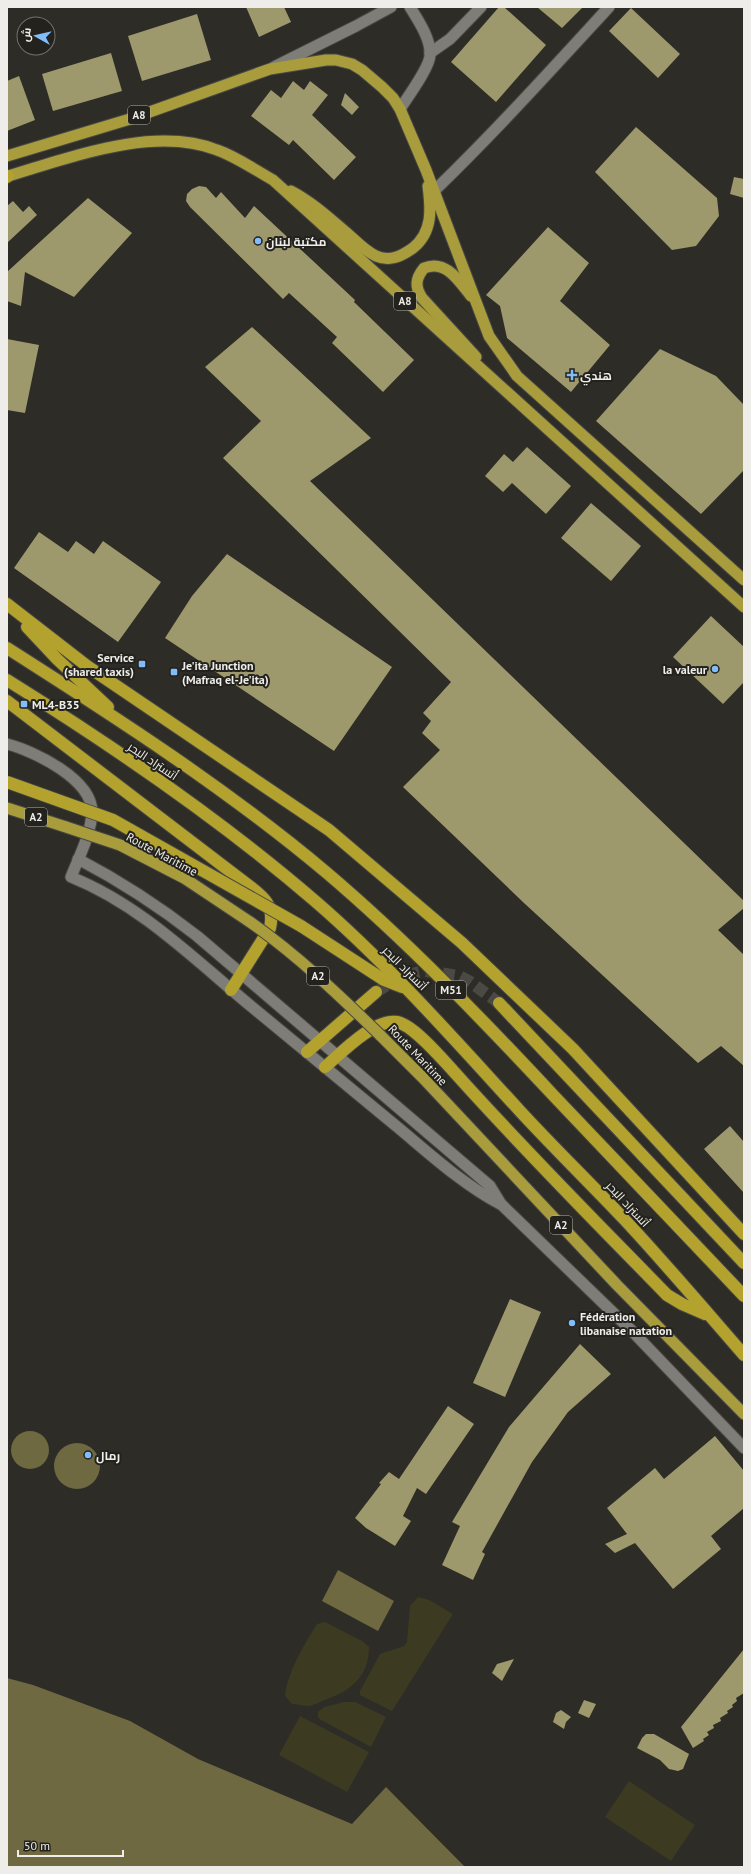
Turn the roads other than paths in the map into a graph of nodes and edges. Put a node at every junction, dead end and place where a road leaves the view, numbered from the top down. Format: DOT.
graph roads {
  1 [pos="391,7"];
  2 [pos="410,7"];
  3 [pos="481,7"];
  4 [pos="609,7"];
  5 [pos="430,53"];
  6 [pos="270,70"];
  7 [pos="400,109"];
  8 [pos="7,156"];
  9 [pos="426,170"];
  10 [pos="7,177"];
  11 [pos="273,180"];
  12 [pos="434,191"];
  13 [pos="477,302"];
  14 [pos="514,399"];
  15 [pos="744,580"];
  16 [pos="7,605"];
  17 [pos="744,607"];
  18 [pos="7,648"];
  19 [pos="7,680"];
  20 [pos="7,701"];
  21 [pos="125,723"];
  22 [pos="7,744"];
  23 [pos="7,782"];
  24 [pos="7,808"];
  25 [pos="78,859"];
  26 [pos="241,973"];
  27 [pos="408,989"];
  28 [pos="231,990"];
  29 [pos="376,992"];
  30 [pos="499,1002"];
  31 [pos="320,1040"];
  32 [pos="308,1052"];
  33 [pos="337,1056"];
  34 [pos="325,1067"];
  35 [pos="501,1204"];
  36 [pos="744,1234"];
  37 [pos="744,1263"];
  38 [pos="744,1296"];
  39 [pos="710,1316"];
  40 [pos="744,1355"];
  41 [pos="744,1414"];
  42 [pos="744,1448"];
  1 -- 6 [label="street"];
  2 -- 5 [label="street"];
  3 -- 5 [label="street"];
  4 -- 12 [label="street"];
  5 -- 7 [label="street"];
  6 -- 7 [label="highway, A8"];
  6 -- 8 [label="highway, A8"];
  7 -- 9 [label="highway, A8"];
  9 -- 11 [label="highway"];
  9 -- 12 [label="highway, A8"];
  10 -- 11 [label="highway, A8"];
  11 -- 14 [label="highway, A8"];
  12 -- 13 [label="highway, A8"];
  13 -- 14 [label="highway"];
  13 -- 15 [label="highway, A8"];
  14 -- 17 [label="highway, A8"];
  16 -- 21 [label="highway"];
  16 -- 36 [label="highway"];
  18 -- 21 [label="highway, أتستراد البحر / M51"];
  19 -- 27 [label="highway, أتستراد البحر / M51"];
  20 -- 26 [label="highway"];
  21 -- 38 [label="highway, أتستراد البحر / M51"];
  22 -- 25 [label="street"];
  23 -- 27 [label="highway, bridge"];
  24 -- 41 [label="highway, Route Maritime / A2, bridge"];
  25 -- 26 [label="street"];
  25 -- 28 [label="street"];
  26 -- 28 [label="highway"];
  26 -- 31 [label="street"];
  27 -- 39 [label="highway, أتستراد البحر / M51"];
  28 -- 32 [label="street"];
  29 -- 31 [label="highway"];
  30 -- 37 [label="highway"];
  31 -- 32 [label="highway"];
  31 -- 33 [label="street"];
  32 -- 34 [label="street"];
  33 -- 34 [label="highway"];
  33 -- 35 [label="street"];
  33 -- 39 [label="highway"];
  34 -- 35 [label="street"];
  35 -- 42 [label="street"];
  39 -- 40 [label="highway, أتستراد البحر / M51"];
}
